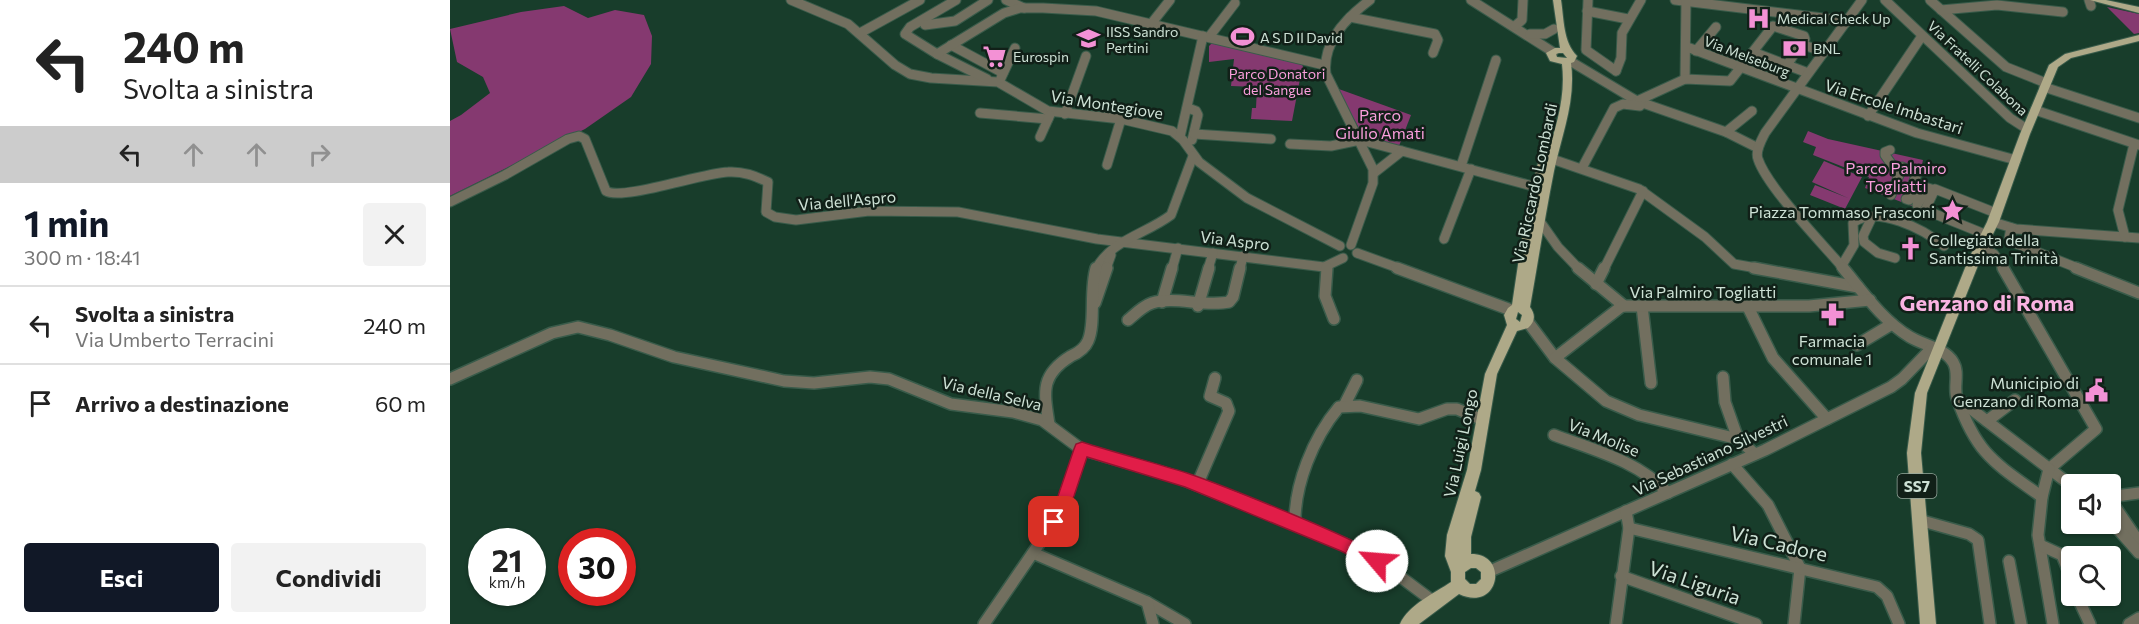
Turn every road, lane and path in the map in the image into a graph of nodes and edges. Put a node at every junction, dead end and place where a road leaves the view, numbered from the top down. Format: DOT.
graph roads {
  1 [pos="791,0"];
  2 [pos="920,0"];
  3 [pos="956,0"];
  4 [pos="988,0"];
  5 [pos="1006,0"];
  6 [pos="1170,0"];
  7 [pos="1370,0"];
  8 [pos="1471,0"];
  9 [pos="1523,0"];
  10 [pos="1551,0"];
  11 [pos="1557,0"];
  12 [pos="1588,0"];
  13 [pos="1641,0"];
  14 [pos="1675,0"];
  15 [pos="1765,0"];
  16 [pos="1862,0"];
  17 [pos="1885,0"];
  18 [pos="1930,0"];
  19 [pos="2106,0"];
  20 [pos="1686,1"];
  21 [pos="2091,2"];
  22 [pos="1235,3"];
  23 [pos="1067,4"];
  24 [pos="1024,8"];
  25 [pos="2139,9"];
  26 [pos="1941,10"];
  27 [pos="1587,11"];
  28 [pos="1766,12"];
  29 [pos="2063,12"];
  30 [pos="1350,17"];
  31 [pos="1628,19"];
  32 [pos="955,21"];
  33 [pos="1848,21"];
  34 [pos="1151,24"];
  35 [pos="925,25"];
  36 [pos="1518,25"];
  37 [pos="1716,27"];
  38 [pos="1554,29"];
  39 [pos="975,30"];
  40 [pos="860,33"];
  41 [pos="1526,33"];
  42 [pos="1922,36"];
  43 [pos="1206,37"];
  44 [pos="2139,38"];
  45 [pos="1802,44"];
  46 [pos="951,45"];
  47 [pos="1016,48"];
  48 [pos="1691,49"];
  49 [pos="1753,52"];
  50 [pos="1824,52"];
  51 [pos="937,54"];
  52 [pos="1432,54"];
  53 [pos="1086,56"];
  54 [pos="1561,56"];
  55 [pos="1496,60"];
  56 [pos="1324,65"];
  57 [pos="1787,65"];
  58 [pos="1740,68"];
  59 [pos="1616,70"];
  60 [pos="1808,73"];
  61 [pos="997,78"];
  62 [pos="1685,79"];
  63 [pos="2045,85"];
  64 [pos="1797,90"];
  65 [pos="1622,93"];
  66 [pos="1637,101"];
  67 [pos="1652,107"];
  68 [pos="1188,108"];
  69 [pos="2035,110"];
  70 [pos="1752,111"];
  71 [pos="980,113"];
  72 [pos="1065,114"];
  73 [pos="1050,115"];
  74 [pos="1868,116"];
  75 [pos="2139,118"];
  76 [pos="1121,119"];
  77 [pos="2027,129"];
  78 [pos="1726,132"];
  79 [pos="1194,134"];
  80 [pos="1040,137"];
  81 [pos="1180,137"];
  82 [pos="1271,140"];
  83 [pos="1360,140"];
  84 [pos="1290,144"];
  85 [pos="2137,145"];
  86 [pos="1758,148"];
  87 [pos="1890,150"];
  88 [pos="1402,151"];
  89 [pos="1191,153"];
  90 [pos="1552,159"];
  91 [pos="2016,160"];
  92 [pos="1107,165"];
  93 [pos="1466,168"];
  94 [pos="1582,168"];
  95 [pos="1374,173"];
  96 [pos="1899,175"];
  97 [pos="1536,187"];
  98 [pos="1934,190"];
  99 [pos="1642,191"];
  100 [pos="1891,195"];
  101 [pos="450,202"];
  102 [pos="1872,217"];
  103 [pos="1995,218"];
  104 [pos="1539,220"];
  105 [pos="2011,228"];
  106 [pos="1987,235"];
  107 [pos="2125,237"];
  108 [pos="2139,238"];
  109 [pos="1444,239"];
  110 [pos="1120,242"];
  111 [pos="1340,246"];
  112 [pos="1944,246"];
  113 [pos="1980,247"];
  114 [pos="1178,248"];
  115 [pos="1354,249"];
  116 [pos="1213,253"];
  117 [pos="1243,256"];
  118 [pos="1343,258"];
  119 [pos="1895,258"];
  120 [pos="1327,267"];
  121 [pos="1841,267"];
  122 [pos="1596,284"];
  123 [pos="1858,287"];
  124 [pos="2139,293"];
  125 [pos="1870,300"];
  126 [pos="1162,302"];
  127 [pos="1198,306"];
  128 [pos="1624,306"];
  129 [pos="1642,306"];
  130 [pos="1748,307"];
  131 [pos="1519,316"];
  132 [pos="1334,319"];
  133 [pos="1128,320"];
  134 [pos="1892,324"];
  135 [pos="1857,345"];
  136 [pos="1935,350"];
  137 [pos="1555,358"];
  138 [pos="1723,377"];
  139 [pos="1215,378"];
  140 [pos="450,379"];
  141 [pos="1357,380"];
  142 [pos="1651,383"];
  143 [pos="1958,398"];
  144 [pos="2015,400"];
  145 [pos="1344,406"];
  146 [pos="1827,418"];
  147 [pos="1483,420"];
  148 [pos="1987,421"];
  149 [pos="1049,424"];
  150 [pos="1554,435"];
  151 [pos="1738,439"];
  152 [pos="1082,449"];
  153 [pos="1755,454"];
  154 [pos="1732,464"];
  155 [pos="2049,469"];
  156 [pos="2061,478"];
  157 [pos="1197,485"];
  158 [pos="1668,493"];
  159 [pos="2137,496"];
  160 [pos="2042,497"];
  161 [pos="1626,511"];
  162 [pos="1919,520"];
  163 [pos="1295,525"];
  164 [pos="1629,528"];
  165 [pos="2121,533"];
  166 [pos="2139,542"];
  167 [pos="2040,546"];
  168 [pos="1033,553"];
  169 [pos="2139,554"];
  170 [pos="2061,555"];
  171 [pos="2008,561"];
  172 [pos="1800,568"];
  173 [pos="1488,572"];
  174 [pos="1461,573"];
  175 [pos="1621,576"];
  176 [pos="1147,602"];
  177 [pos="1434,602"];
  178 [pos="2082,606"];
  179 [pos="2139,618"];
  180 [pos="1183,622"];
  181 [pos="984,624"];
  182 [pos="1153,624"];
  183 [pos="1167,624"];
  184 [pos="1408,624"];
  185 [pos="1616,624"];
  186 [pos="1756,624"];
  187 [pos="1794,624"];
  188 [pos="1899,624"];
  189 [pos="1928,624"];
  190 [pos="1990,624"];
  191 [pos="2021,624"];
  192 [pos="2053,624"];
  193 [pos="2090,624"];
  194 [pos="2129,624"];
  1 -- 40 [label="street, Via Montegiove"];
  2 -- 40 [label="street"];
  3 -- 51 [label="street"];
  4 -- 32 [label="street"];
  5 -- 24 [label="street"];
  6 -- 34 [label="street"];
  7 -- 30 [label="street"];
  8 -- 36 [label="street"];
  9 -- 36 [label="street"];
  10 -- 38 [label="main road"];
  11 -- 54 [label="main road"];
  12 -- 27 [label="street"];
  13 -- 31 [label="street"];
  14 -- 20 [label="street"];
  15 -- 28 [label="street"];
  16 -- 33 [label="street"];
  17 -- 42 [label="street, Via Fratelli Colabona"];
  18 -- 26 [label="street"];
  19 -- 25 [label="main road"];
  20 -- 28 [label="street"];
  20 -- 48 [label="street"];
  21 -- 25 [label="main road"];
  22 -- 43 [label="street"];
  23 -- 24 [label="street"];
  23 -- 34 [label="street"];
  24 -- 39 [label="street"];
  26 -- 29 [label="street"];
  26 -- 63 [label="street"];
  27 -- 31 [label="street"];
  27 -- 59 [label="street"];
  28 -- 33 [label="street"];
  30 -- 52 [label="street"];
  30 -- 56 [label="street"];
  31 -- 59 [label="street"];
  32 -- 35 [label="street"];
  32 -- 39 [label="street"];
  33 -- 50 [label="street"];
  34 -- 43 [label="street"];
  36 -- 41 [label="street"];
  37 -- 48 [label="street"];
  38 -- 41 [label="street"];
  38 -- 54 [label="main road"];
  39 -- 46 [label="street"];
  40 -- 61 [label="street, Via Montegiove"];
  41 -- 54 [label="street"];
  42 -- 74 [label="street"];
  42 -- 77 [label="street, Via Fratelli Colabona"];
  43 -- 56 [label="street"];
  43 -- 68 [label="street"];
  44 -- 63 [label="main road, SS7"];
  45 -- 49 [label="street"];
  45 -- 50 [label="street"];
  45 -- 57 [label="street"];
  46 -- 51 [label="street"];
  46 -- 61 [label="street"];
  47 -- 61 [label="street"];
  48 -- 58 [label="street, Via Melseburg"];
  48 -- 62 [label="street"];
  49 -- 57 [label="street"];
  49 -- 58 [label="street"];
  50 -- 60 [label="street"];
  51 -- 61 [label="street"];
  53 -- 72 [label="street"];
  54 -- 65 [label="street"];
  54 -- 90 [label="main road, Via Riccardo Lombardi"];
  54 -- 97 [label="main road, Via Riccardo Lombardi"];
  55 -- 93 [label="street"];
  56 -- 83 [label="street"];
  57 -- 60 [label="street"];
  58 -- 62 [label="street"];
  58 -- 64 [label="street, Via Melseburg"];
  59 -- 65 [label="street"];
  60 -- 64 [label="street"];
  61 -- 73 [label="street, Via Montegiove"];
  62 -- 66 [label="street"];
  63 -- 69 [label="main road, SS7"];
  63 -- 75 [label="street"];
  64 -- 74 [label="street, Via Ercole Imbastari"];
  64 -- 86 [label="street"];
  65 -- 66 [label="street"];
  66 -- 67 [label="street"];
  67 -- 78 [label="street"];
  67 -- 94 [label="street"];
  68 -- 79 [label="street"];
  68 -- 81 [label="street"];
  69 -- 77 [label="main road, SS7"];
  69 -- 85 [label="street"];
  70 -- 78 [label="street"];
  71 -- 73 [label="street"];
  72 -- 73 [label="street, Via Montegiove"];
  72 -- 76 [label="street, Via Montegiove"];
  73 -- 80 [label="street"];
  74 -- 91 [label="street, Via Ercole Imbastari"];
  76 -- 81 [label="street, Via Montegiove"];
  76 -- 92 [label="street"];
  77 -- 91 [label="main road, SS7"];
  78 -- 86 [label="street"];
  79 -- 82 [label="street"];
  79 -- 89 [label="street"];
  81 -- 89 [label="street, Via Montegiove"];
  83 -- 84 [label="street"];
  83 -- 88 [label="street"];
  83 -- 95 [label="street"];
  85 -- 107 [label="street"];
  86 -- 121 [label="street"];
  87 -- 96 [label="street"];
  88 -- 93 [label="street"];
  88 -- 95 [label="street"];
  89 -- 110 [label="street"];
  89 -- 111 [label="street, Via Montegiove"];
  90 -- 94 [label="street"];
  90 -- 104 [label="main road, Via Riccardo Lombardi"];
  91 -- 103 [label="main road, SS7"];
  93 -- 97 [label="street"];
  93 -- 109 [label="street"];
  94 -- 99 [label="street"];
  95 -- 115 [label="street"];
  96 -- 98 [label="street"];
  96 -- 100 [label="street"];
  97 -- 131 [label="main road, Via Riccardo Lombardi"];
  98 -- 103 [label="street"];
  98 -- 106 [label="street"];
  99 -- 122 [label="street"];
  99 -- 123 [label="street"];
  101 -- 110 [label="street, Via dell'Aspro"];
  102 -- 112 [label="street"];
  102 -- 119 [label="street"];
  102 -- 121 [label="street"];
  103 -- 105 [label="street"];
  103 -- 106 [label="main road, SS7"];
  104 -- 122 [label="street"];
  104 -- 131 [label="main road, Via Riccardo Lombardi"];
  105 -- 107 [label="street"];
  105 -- 124 [label="street"];
  106 -- 113 [label="main road, SS7"];
  107 -- 108 [label="street"];
  110 -- 114 [label="street, Via Aspro"];
  110 -- 149 [label="street"];
  111 -- 115 [label="street"];
  111 -- 118 [label="street"];
  113 -- 136 [label="main road, SS7"];
  113 -- 155 [label="street"];
  114 -- 116 [label="street, Via Aspro"];
  114 -- 126 [label="street"];
  115 -- 118 [label="street"];
  115 -- 131 [label="street"];
  116 -- 117 [label="street, Via Aspro"];
  116 -- 127 [label="street"];
  117 -- 120 [label="street, Via Aspro"];
  117 -- 127 [label="street"];
  118 -- 120 [label="street"];
  120 -- 132 [label="street"];
  121 -- 123 [label="street"];
  122 -- 128 [label="street"];
  123 -- 125 [label="street"];
  125 -- 130 [label="street, Via Palmiro Togliatti"];
  125 -- 134 [label="street"];
  126 -- 127 [label="street"];
  126 -- 133 [label="street"];
  128 -- 129 [label="street, Via Palmiro Togliatti"];
  128 -- 137 [label="street, Via Palmiro Togliatti"];
  129 -- 130 [label="street, Via Palmiro Togliatti"];
  129 -- 142 [label="street"];
  130 -- 146 [label="street"];
  131 -- 137 [label="street"];
  131 -- 147 [label="main road, Via Luigi Longo"];
  131 -- 174 [label="main road, Via Luigi Longo"];
  134 -- 135 [label="street"];
  134 -- 136 [label="street"];
  136 -- 143 [label="street"];
  136 -- 146 [label="street, Via Sebastiano Silvestri"];
  136 -- 162 [label="main road, SS7"];
  137 -- 151 [label="street"];
  138 -- 151 [label="street"];
  139 -- 157 [label="street"];
  140 -- 149 [label="street, Via della Selva"];
  141 -- 145 [label="street"];
  143 -- 148 [label="street"];
  143 -- 160 [label="street"];
  144 -- 148 [label="street"];
  145 -- 147 [label="street"];
  145 -- 163 [label="street"];
  146 -- 153 [label="street, Via Sebastiano Silvestri"];
  147 -- 174 [label="main road, Via Luigi Longo"];
  148 -- 155 [label="street"];
  149 -- 152 [label="street, Via della Selva"];
  150 -- 158 [label="street, Via Molise"];
  151 -- 153 [label="street"];
  152 -- 157 [label="street, Via della Selva"];
  152 -- 168 [label="street"];
  153 -- 154 [label="street, Via Sebastiano Silvestri"];
  154 -- 158 [label="street, Via Sebastiano Silvestri"];
  154 -- 172 [label="street"];
  155 -- 156 [label="street"];
  155 -- 160 [label="street"];
  157 -- 163 [label="street, Via della Selva"];
  158 -- 161 [label="street, Via Sebastiano Silvestri"];
  159 -- 166 [label="street"];
  160 -- 167 [label="street"];
  161 -- 164 [label="street"];
  161 -- 173 [label="street, Via Sebastiano Silvestri"];
  162 -- 189 [label="main road, SS7"];
  162 -- 190 [label="street"];
  163 -- 177 [label="street, Via della Selva"];
  164 -- 172 [label="street, Via Cadore"];
  164 -- 175 [label="street"];
  165 -- 169 [label="street"];
  167 -- 170 [label="street"];
  167 -- 192 [label="street"];
  168 -- 176 [label="street"];
  168 -- 181 [label="street"];
  171 -- 191 [label="street"];
  172 -- 187 [label="street"];
  172 -- 188 [label="street, Via Cadore"];
  173 -- 174 [label="main road"];
  173 -- 174 [label="main road"];
  174 -- 177 [label="main road"];
  175 -- 185 [label="street"];
  175 -- 186 [label="street, Via Liguria"];
  176 -- 180 [label="street"];
  176 -- 182 [label="street"];
  177 -- 184 [label="main road"];
  178 -- 193 [label="street"];
  179 -- 194 [label="street"];
  180 -- 183 [label="street"];
}
